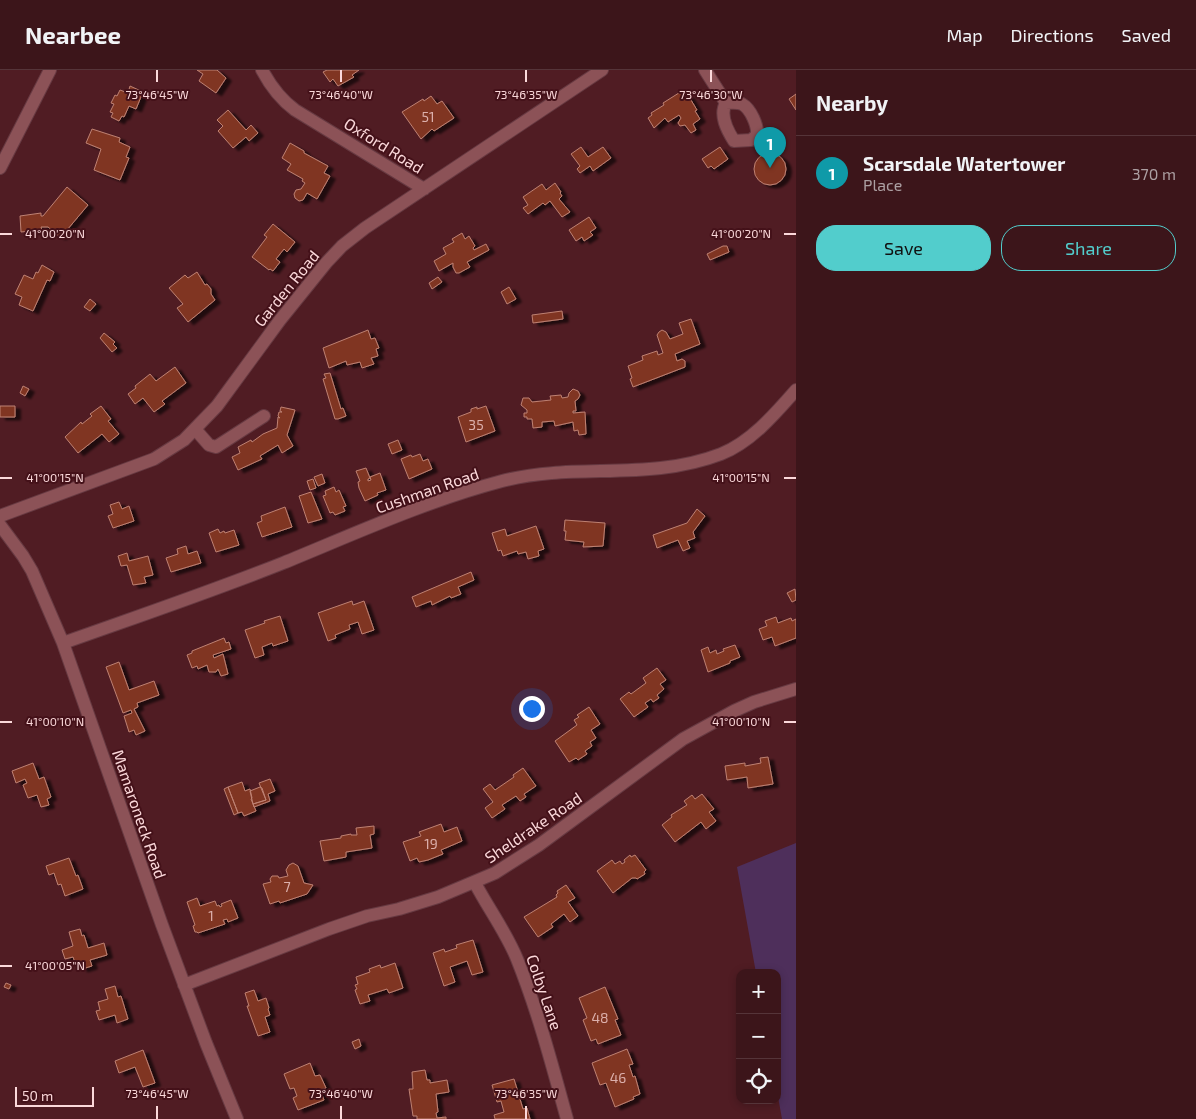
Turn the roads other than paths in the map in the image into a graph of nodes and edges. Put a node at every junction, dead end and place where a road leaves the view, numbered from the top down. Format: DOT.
graph roads {
  1 [pos="50,70"];
  2 [pos="262,70"];
  3 [pos="602,70"];
  4 [pos="705,70"];
  5 [pos="726,104"];
  6 [pos="0,168"];
  7 [pos="424,189"];
  8 [pos="796,390"];
  9 [pos="264,416"];
  10 [pos="195,429"];
  11 [pos="0,516"];
  12 [pos="0,525"];
  13 [pos="62,643"];
  14 [pos="796,689"];
  15 [pos="475,883"];
  16 [pos="184,985"];
  17 [pos="238,1119"];
  18 [pos="567,1119"];
  1 -- 6 [label="street"];
  2 -- 7 [label="street, Oxford Road"];
  3 -- 7 [label="street, Garden Road"];
  4 -- 5 [label="street"];
  7 -- 10 [label="street, Garden Road"];
  8 -- 13 [label="street, Cushman Road"];
  9 -- 10 [label="street"];
  10 -- 11 [label="street, Garden Road"];
  12 -- 13 [label="street, Mamaroneck Road"];
  13 -- 16 [label="street, Mamaroneck Road"];
  14 -- 15 [label="street, Sheldrake Road"];
  15 -- 16 [label="street, Sheldrake Road"];
  15 -- 18 [label="street, Colby Lane"];
  16 -- 17 [label="street, Mamaroneck Road"];
}
